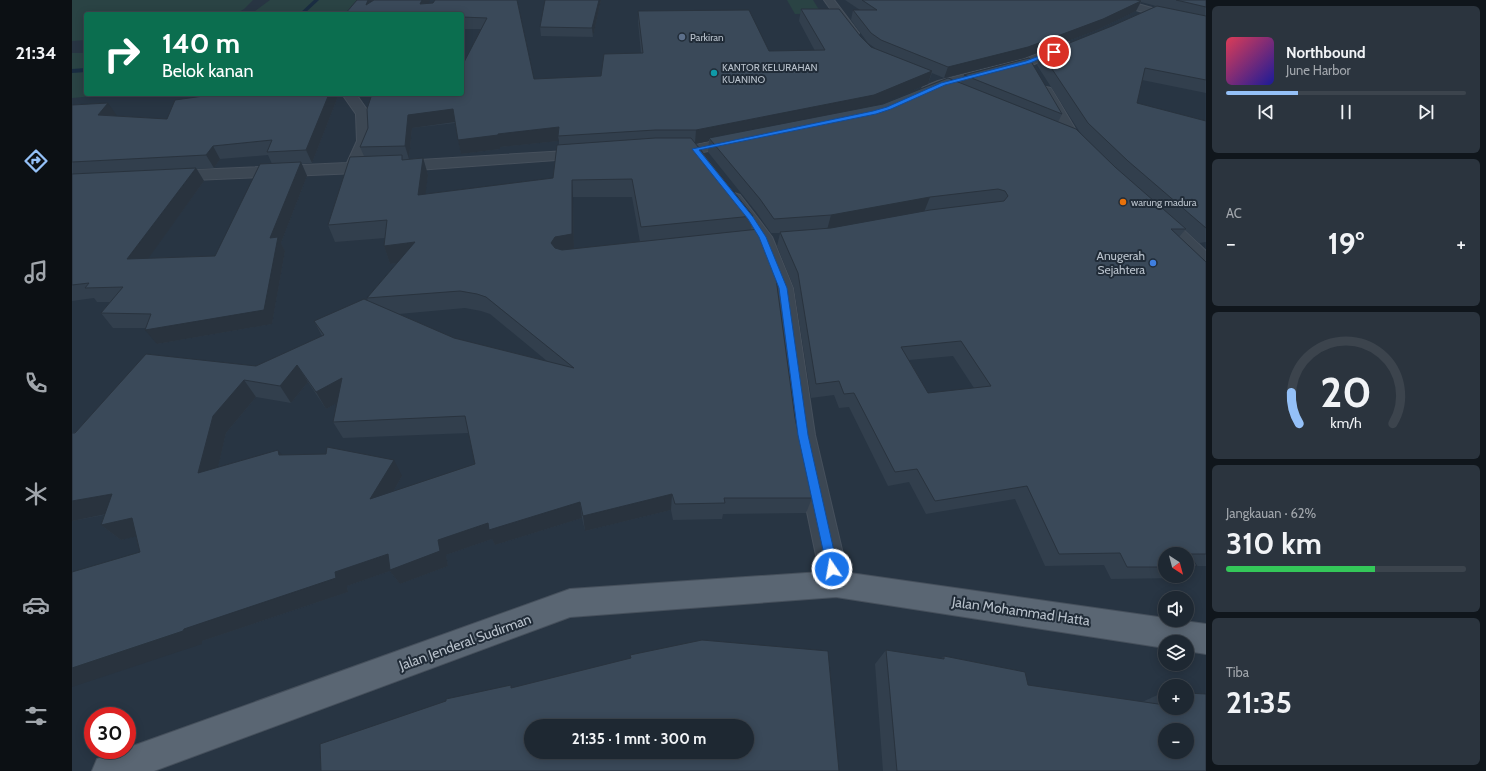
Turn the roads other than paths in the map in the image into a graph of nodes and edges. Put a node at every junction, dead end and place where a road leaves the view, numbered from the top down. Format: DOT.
graph roads {
  1 [pos="829,0"];
  2 [pos="1113,0"];
  3 [pos="1150,11"];
  4 [pos="1137,17"];
  5 [pos="1206,23"];
  6 [pos="859,40"];
  7 [pos="1081,40"];
  8 [pos="1035,73"];
  9 [pos="929,78"];
  10 [pos="943,84"];
  11 [pos="963,92"];
  12 [pos="351,96"];
  13 [pos="916,96"];
  14 [pos="1054,130"];
  15 [pos="749,138"];
  16 [pos="1074,139"];
  17 [pos="655,149"];
  18 [pos="695,149"];
  19 [pos="600,153"];
  20 [pos="1097,161"];
  21 [pos="709,166"];
  22 [pos="353,167"];
  23 [pos="155,177"];
  24 [pos="723,184"];
  25 [pos="1146,206"];
  26 [pos="1206,260"];
  27 [pos="836,584"];
  28 [pos="1206,639"];
  29 [pos="109,771"];
  1 -- 6 [label="street"];
  2 -- 3 [label="street"];
  3 -- 4 [label="street"];
  3 -- 5 [label="street"];
  7 -- 8 [label="street"];
  8 -- 10 [label="street"];
  8 -- 16 [label="street"];
  9 -- 10 [label="street"];
  10 -- 11 [label="street"];
  10 -- 13 [label="street"];
  12 -- 22 [label="street"];
  14 -- 16 [label="street"];
  15 -- 18 [label="street"];
  16 -- 20 [label="street"];
  17 -- 18 [label="street"];
  18 -- 21 [label="street"];
  19 -- 22 [label="street"];
  22 -- 23 [label="street"];
  24 -- 27 [label="street"];
  25 -- 26 [label="street"];
  27 -- 28 [label="main road, Jalan Mohammad Hatta"];
  27 -- 29 [label="main road, Jalan Jenderal Sudirman"];
}
